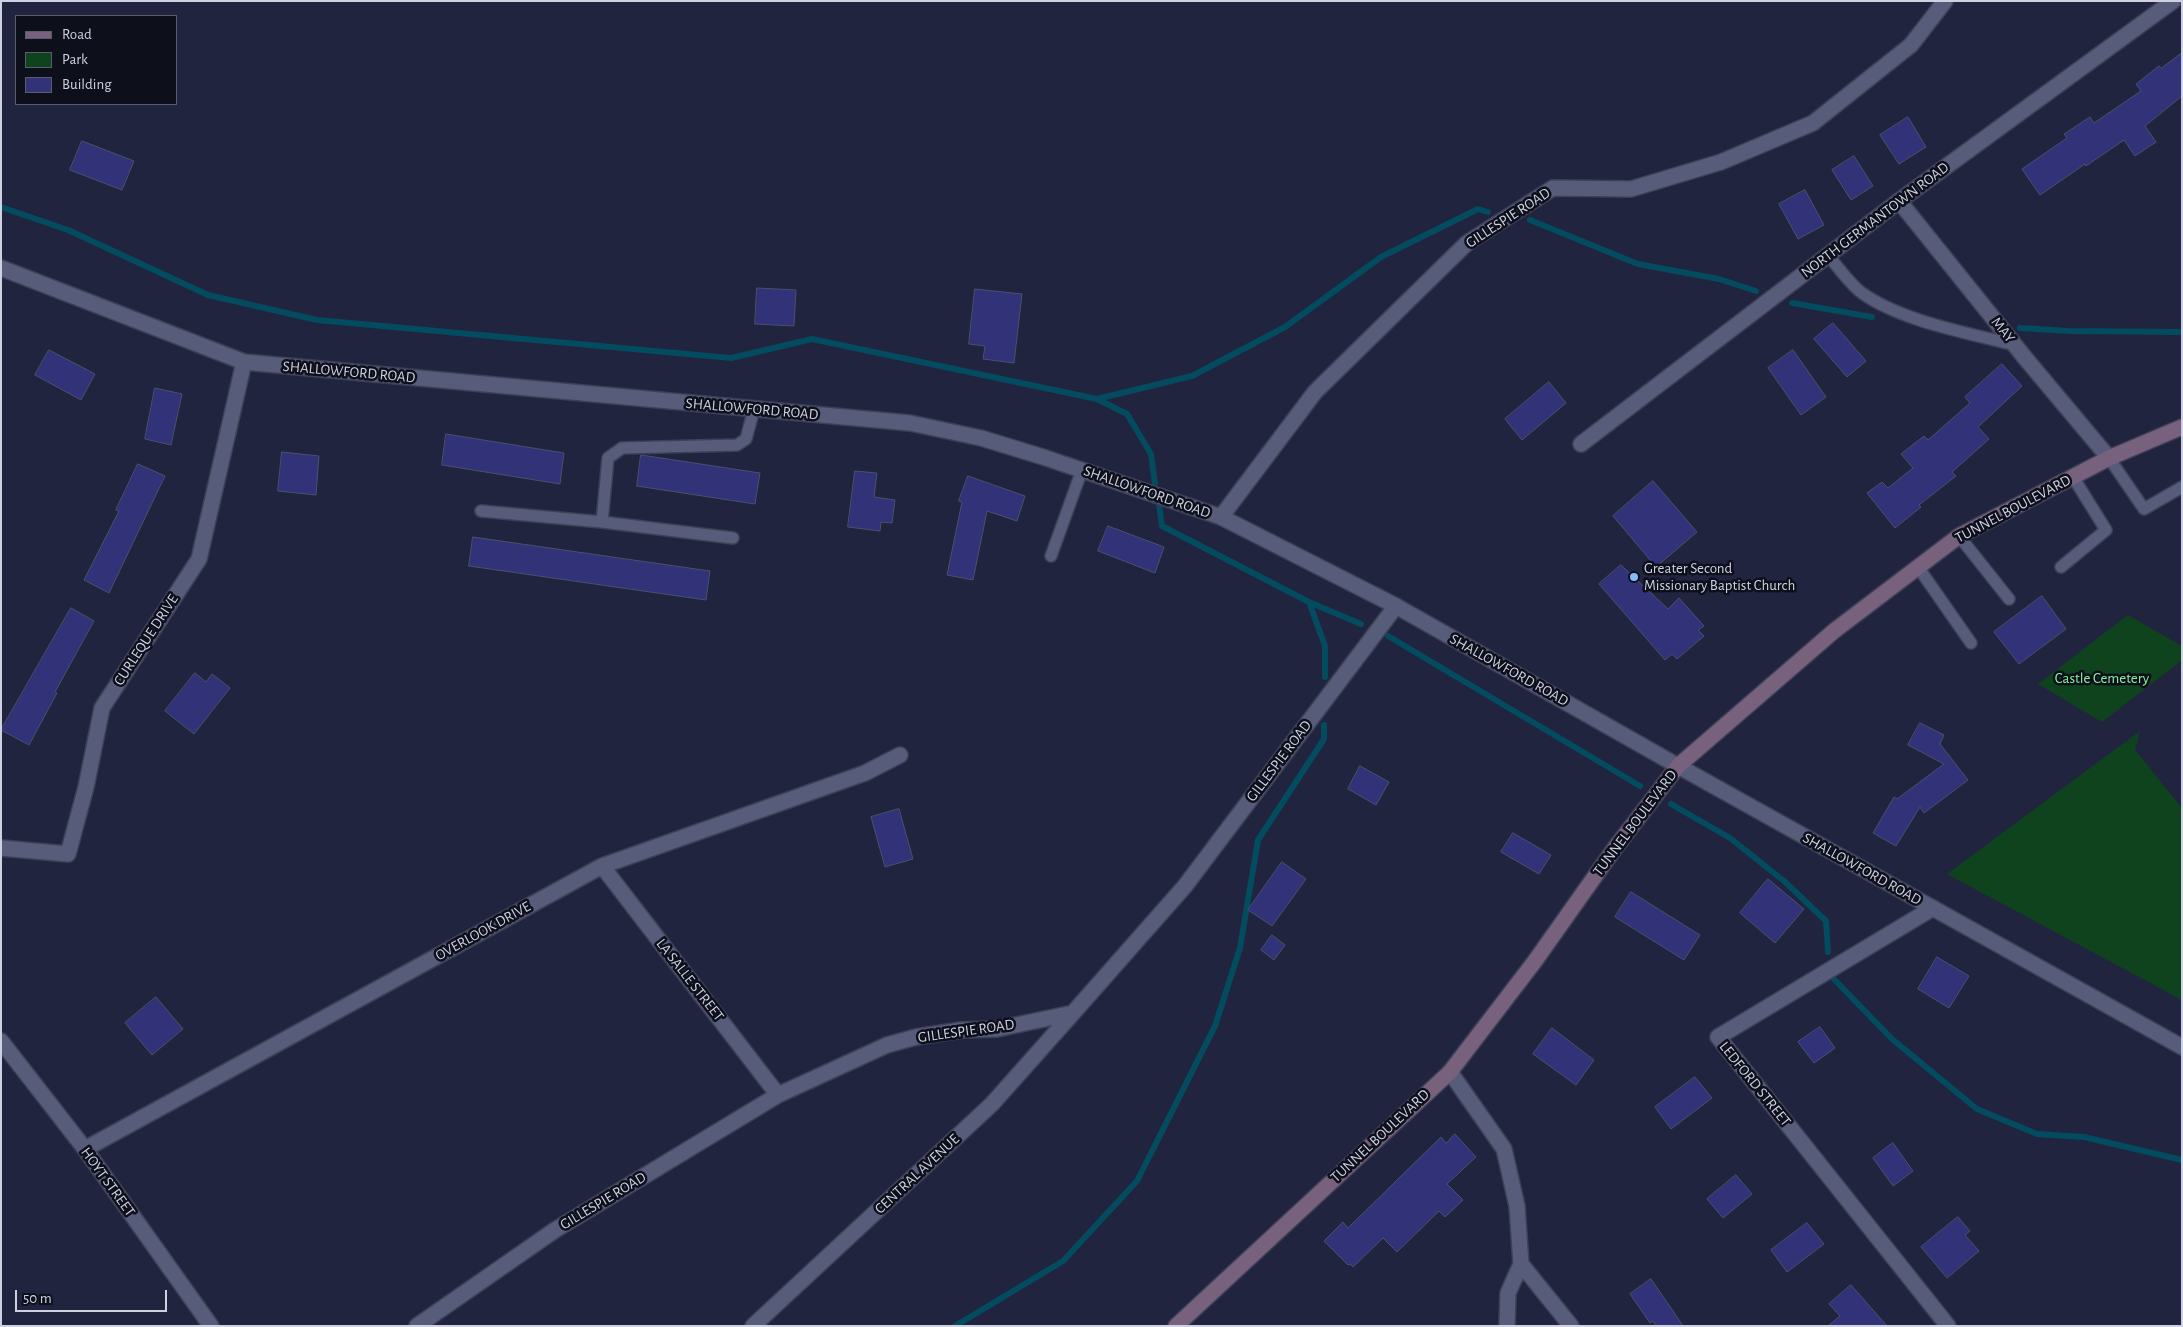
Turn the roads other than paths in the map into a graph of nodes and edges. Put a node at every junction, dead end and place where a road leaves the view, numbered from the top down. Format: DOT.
graph roads {
  1 [pos="1945,1"];
  2 [pos="2173,1"];
  3 [pos="1899,201"];
  4 [pos="1828,255"];
  5 [pos="1,268"];
  6 [pos="2015,345"];
  7 [pos="244,362"];
  8 [pos="754,409"];
  9 [pos="2181,428"];
  10 [pos="1581,444"];
  11 [pos="2109,458"];
  12 [pos="1082,470"];
  13 [pos="2073,476"];
  14 [pos="2182,488"];
  15 [pos="481,511"];
  16 [pos="1221,517"];
  17 [pos="602,522"];
  18 [pos="1959,536"];
  19 [pos="733,538"];
  20 [pos="1051,556"];
  21 [pos="1918,567"];
  22 [pos="2061,567"];
  23 [pos="2009,599"];
  24 [pos="1396,606"];
  25 [pos="1971,643"];
  26 [pos="900,755"];
  27 [pos="1678,766"];
  28 [pos="1,848"];
  29 [pos="602,866"];
  30 [pos="1932,908"];
  31 [pos="1073,1013"];
  32 [pos="1,1041"];
  33 [pos="2182,1047"];
  34 [pos="1450,1072"];
  35 [pos="778,1095"];
  36 [pos="85,1149"];
  37 [pos="1521,1264"];
  38 [pos="211,1326"];
  39 [pos="418,1326"];
  40 [pos="753,1326"];
  41 [pos="1176,1326"];
  42 [pos="1507,1326"];
  43 [pos="1571,1326"];
  44 [pos="1948,1326"];
  1 -- 16 [label="street, GILLESPIE ROAD"];
  2 -- 3 [label="street, NORTH GERMANTOWN ROAD"];
  3 -- 4 [label="street, NORTH GERMANTOWN ROAD"];
  3 -- 6 [label="street, MAY"];
  4 -- 6 [label="lane"];
  4 -- 10 [label="street, NORTH GERMANTOWN ROAD"];
  5 -- 7 [label="street, SHALLOWFORD ROAD"];
  6 -- 11 [label="street, MAY"];
  7 -- 8 [label="street, SHALLOWFORD ROAD"];
  7 -- 28 [label="street, CURLEQUE DRIVE"];
  8 -- 12 [label="street, SHALLOWFORD ROAD"];
  8 -- 17 [label="lane"];
  9 -- 11 [label="main road, TUNNEL BOULEVARD"];
  11 -- 13 [label="main road, TUNNEL BOULEVARD"];
  11 -- 14 [label="lane"];
  12 -- 16 [label="street, SHALLOWFORD ROAD"];
  12 -- 20 [label="lane"];
  13 -- 18 [label="main road, TUNNEL BOULEVARD"];
  13 -- 22 [label="lane"];
  15 -- 17 [label="lane"];
  16 -- 24 [label="street, SHALLOWFORD ROAD"];
  17 -- 19 [label="lane"];
  18 -- 21 [label="main road, TUNNEL BOULEVARD"];
  18 -- 23 [label="lane"];
  21 -- 25 [label="lane"];
  21 -- 27 [label="main road, TUNNEL BOULEVARD"];
  24 -- 27 [label="street, SHALLOWFORD ROAD"];
  24 -- 31 [label="street, GILLESPIE ROAD"];
  26 -- 29 [label="street, OVERLOOK DRIVE"];
  27 -- 30 [label="street, SHALLOWFORD ROAD"];
  27 -- 34 [label="main road, TUNNEL BOULEVARD"];
  29 -- 35 [label="street, LA SALLE STREET"];
  29 -- 36 [label="street, OVERLOOK DRIVE"];
  30 -- 33 [label="street, SHALLOWFORD ROAD"];
  30 -- 44 [label="street, LEDFORD STREET"];
  31 -- 35 [label="street, GILLESPIE ROAD"];
  31 -- 40 [label="street, CENTRAL AVENUE"];
  32 -- 36 [label="street, HOYT STREET"];
  34 -- 37 [label="street"];
  34 -- 41 [label="main road, TUNNEL BOULEVARD"];
  35 -- 39 [label="street, GILLESPIE ROAD"];
  36 -- 38 [label="street, HOYT STREET"];
  37 -- 42 [label="street"];
  37 -- 43 [label="street"];
}
